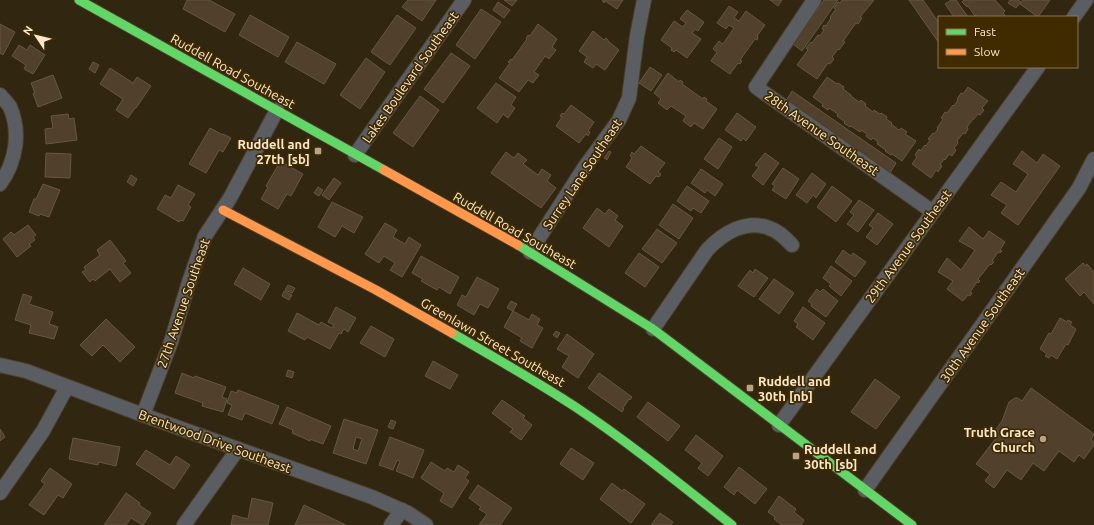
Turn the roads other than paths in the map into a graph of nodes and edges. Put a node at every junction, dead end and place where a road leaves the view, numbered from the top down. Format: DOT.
graph roads {
  1 [pos="79,0"];
  2 [pos="464,0"];
  3 [pos="644,0"];
  4 [pos="814,0"];
  5 [pos="1086,0"];
  6 [pos="1075,16"];
  7 [pos="1037,68"];
  8 [pos="0,95"];
  9 [pos="277,110"];
  10 [pos="355,155"];
  11 [pos="1094,159"];
  12 [pos="0,184"];
  13 [pos="222,210"];
  14 [pos="933,212"];
  15 [pos="792,245"];
  16 [pos="530,252"];
  17 [pos="653,329"];
  18 [pos="0,365"];
  19 [pos="67,387"];
  20 [pos="143,416"];
  21 [pos="779,425"];
  22 [pos="238,449"];
  23 [pos="865,490"];
  24 [pos="0,493"];
  25 [pos="402,510"];
  26 [pos="184,525"];
  27 [pos="391,525"];
  28 [pos="426,525"];
  29 [pos="732,525"];
  30 [pos="912,525"];
  1 -- 9 [label="main road, Ruddell Road Southeast"];
  2 -- 10 [label="street, Lakes Boulevard Southeast"];
  3 -- 16 [label="street, Surrey Lane Southeast"];
  4 -- 14 [label="street, 28th Avenue Southeast"];
  5 -- 6 [label="street"];
  7 -- 14 [label="street, 29th Avenue Southeast"];
  8 -- 12 [label="street"];
  9 -- 10 [label="main road, Ruddell Road Southeast"];
  9 -- 13 [label="street, 27th Avenue Southeast"];
  10 -- 16 [label="main road, Ruddell Road Southeast"];
  11 -- 23 [label="street, 30th Avenue Southeast"];
  13 -- 20 [label="street, 27th Avenue Southeast"];
  13 -- 29 [label="main road, Greenlawn Street Southeast"];
  14 -- 21 [label="street, 29th Avenue Southeast"];
  15 -- 17 [label="street"];
  16 -- 17 [label="main road, Ruddell Road Southeast"];
  17 -- 21 [label="main road, Ruddell Road Southeast"];
  18 -- 19 [label="street, Brentwood Drive Southeast"];
  19 -- 20 [label="street, Brentwood Drive Southeast"];
  19 -- 24 [label="street"];
  20 -- 22 [label="street, Brentwood Drive Southeast"];
  21 -- 23 [label="main road, Ruddell Road Southeast"];
  22 -- 25 [label="street, Brentwood Drive Southeast"];
  22 -- 26 [label="street"];
  23 -- 30 [label="main road, Ruddell Road Southeast"];
  25 -- 27 [label="street"];
  25 -- 28 [label="street, Brentwood Drive Southeast"];
}
